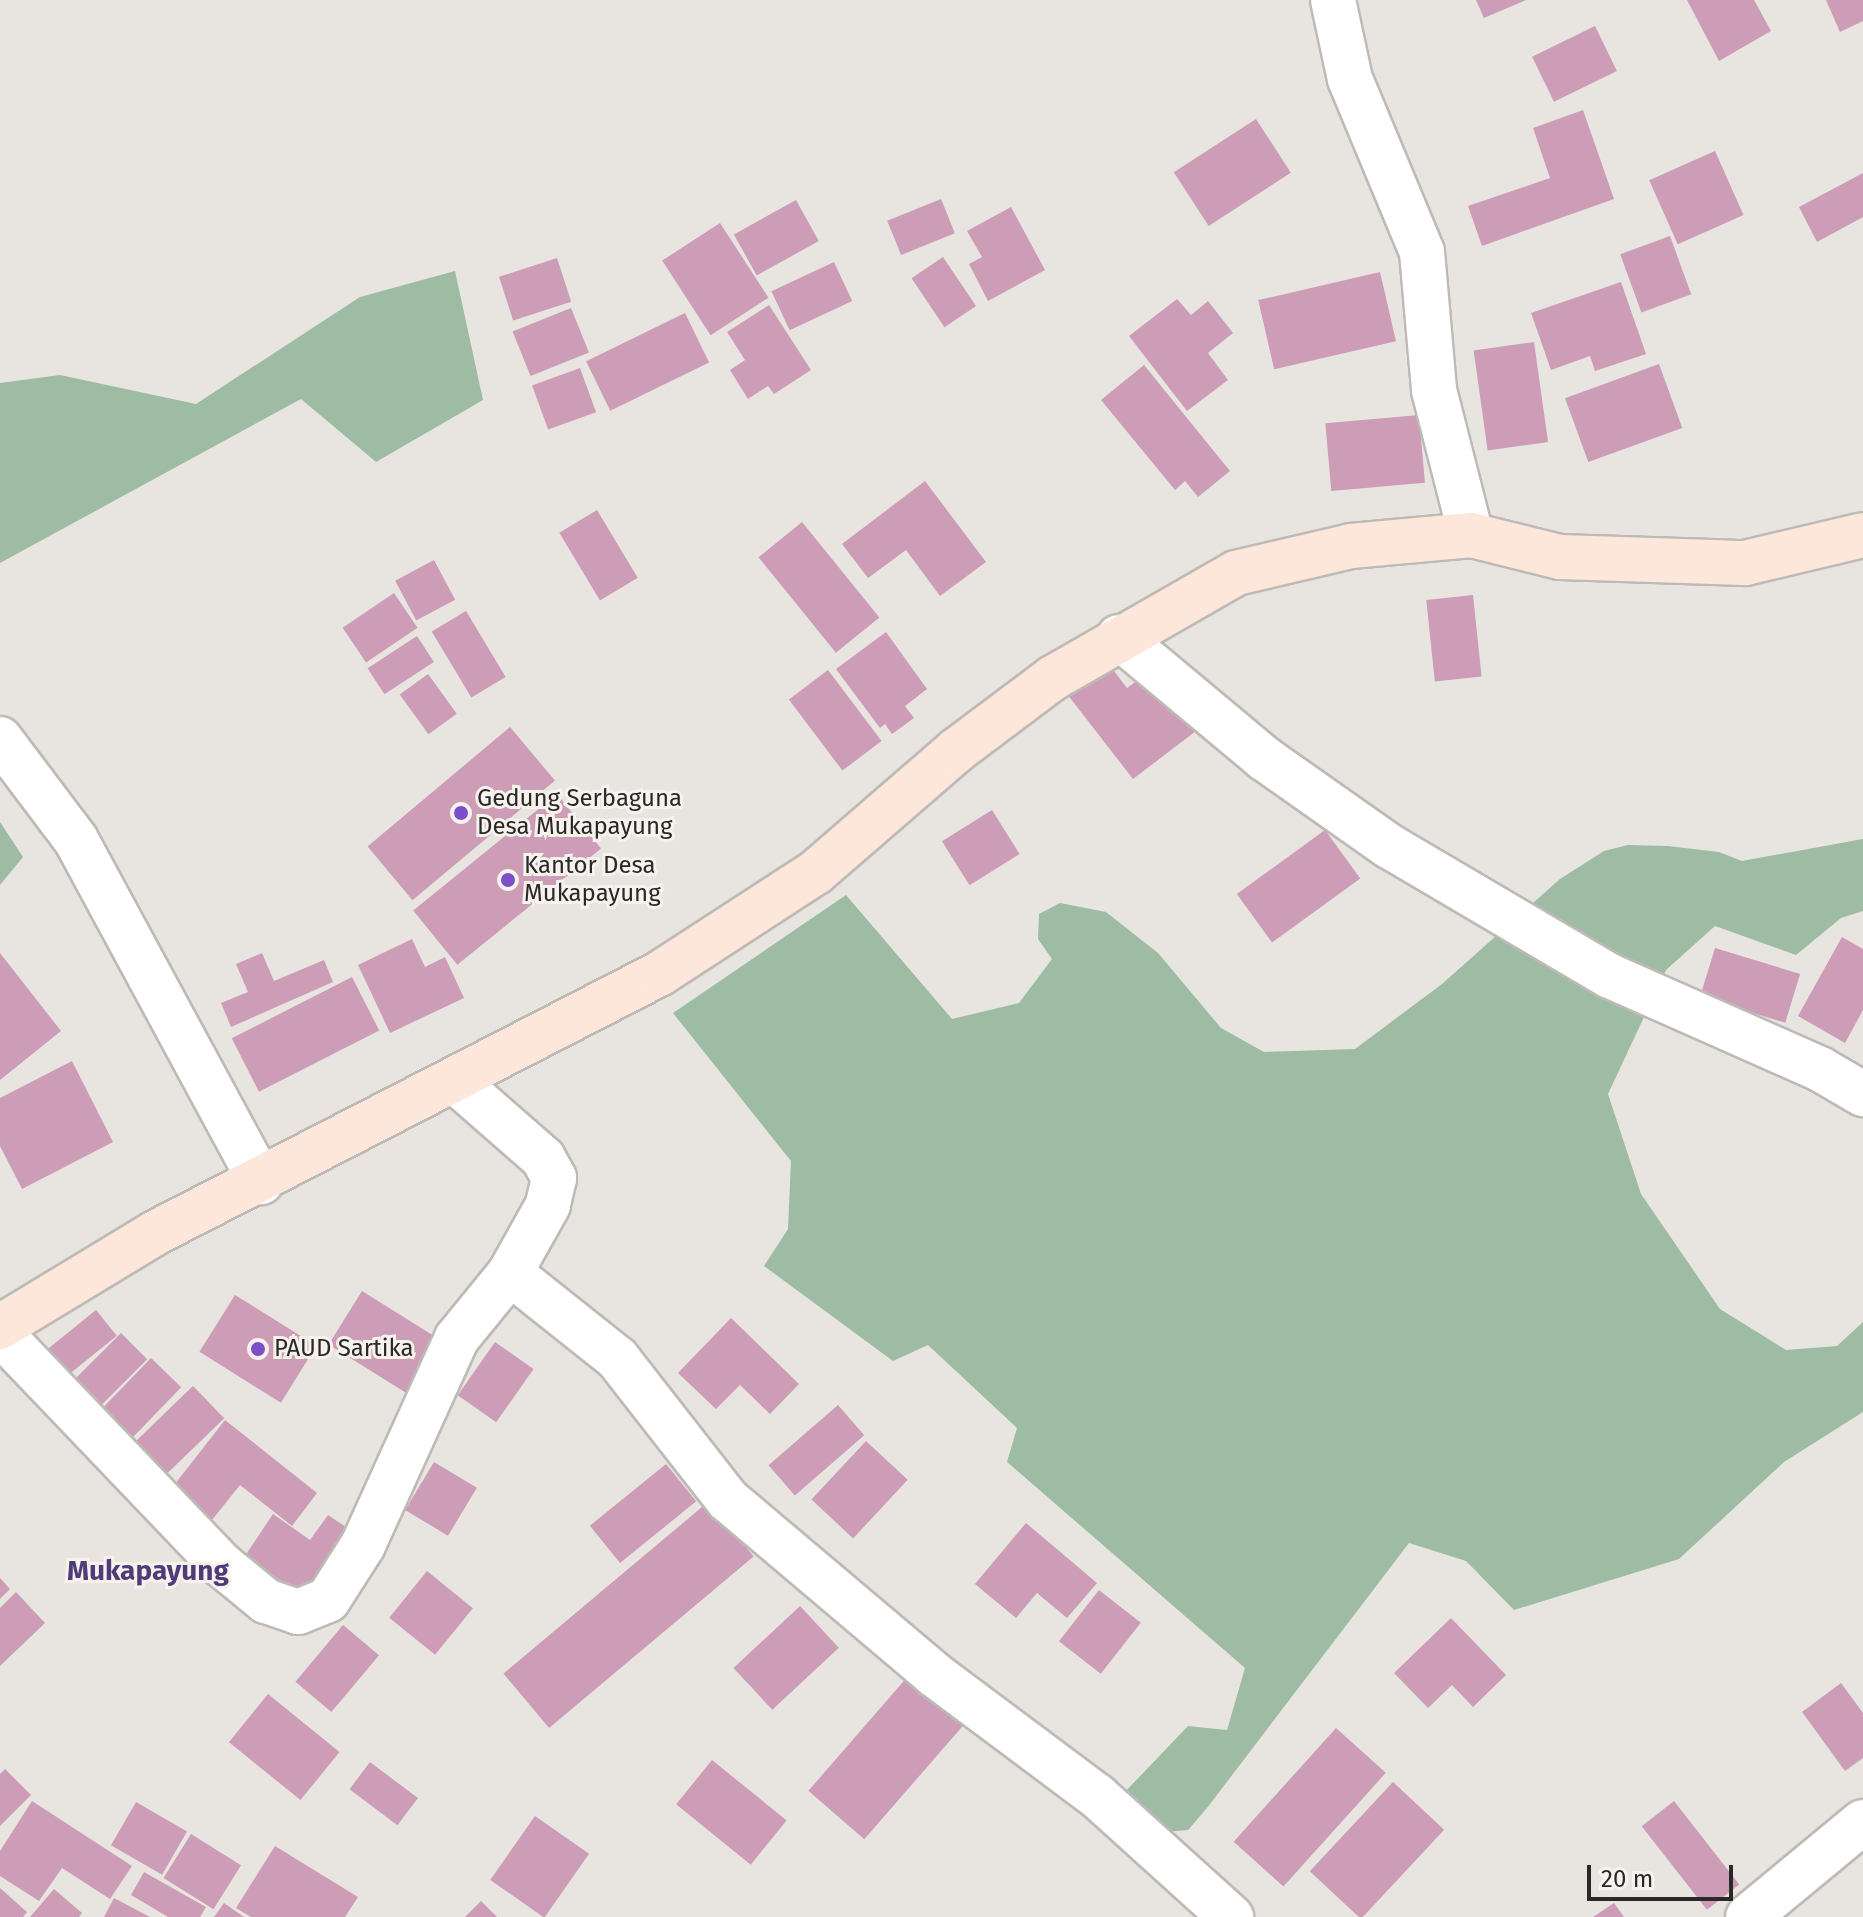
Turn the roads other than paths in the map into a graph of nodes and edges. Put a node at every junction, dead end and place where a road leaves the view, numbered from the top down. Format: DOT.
graph roads {
  1 [pos="1333,0"];
  2 [pos="1471,535"];
  3 [pos="1863,535"];
  4 [pos="1119,637"];
  5 [pos="0,739"];
  6 [pos="455,1081"];
  7 [pos="1863,1094"];
  8 [pos="261,1182"];
  9 [pos="510,1273"];
  10 [pos="0,1327"];
  11 [pos="0,1333"];
  12 [pos="1863,1822"];
  13 [pos="1231,1917"];
  14 [pos="1748,1917"];
  1 -- 2 [label="street"];
  2 -- 3 [label="street"];
  2 -- 4 [label="street"];
  4 -- 6 [label="street"];
  4 -- 7 [label="street"];
  5 -- 8 [label="street"];
  6 -- 8 [label="street"];
  6 -- 9 [label="street"];
  8 -- 10 [label="street"];
  9 -- 11 [label="street"];
  9 -- 13 [label="street"];
  12 -- 14 [label="street"];
}
